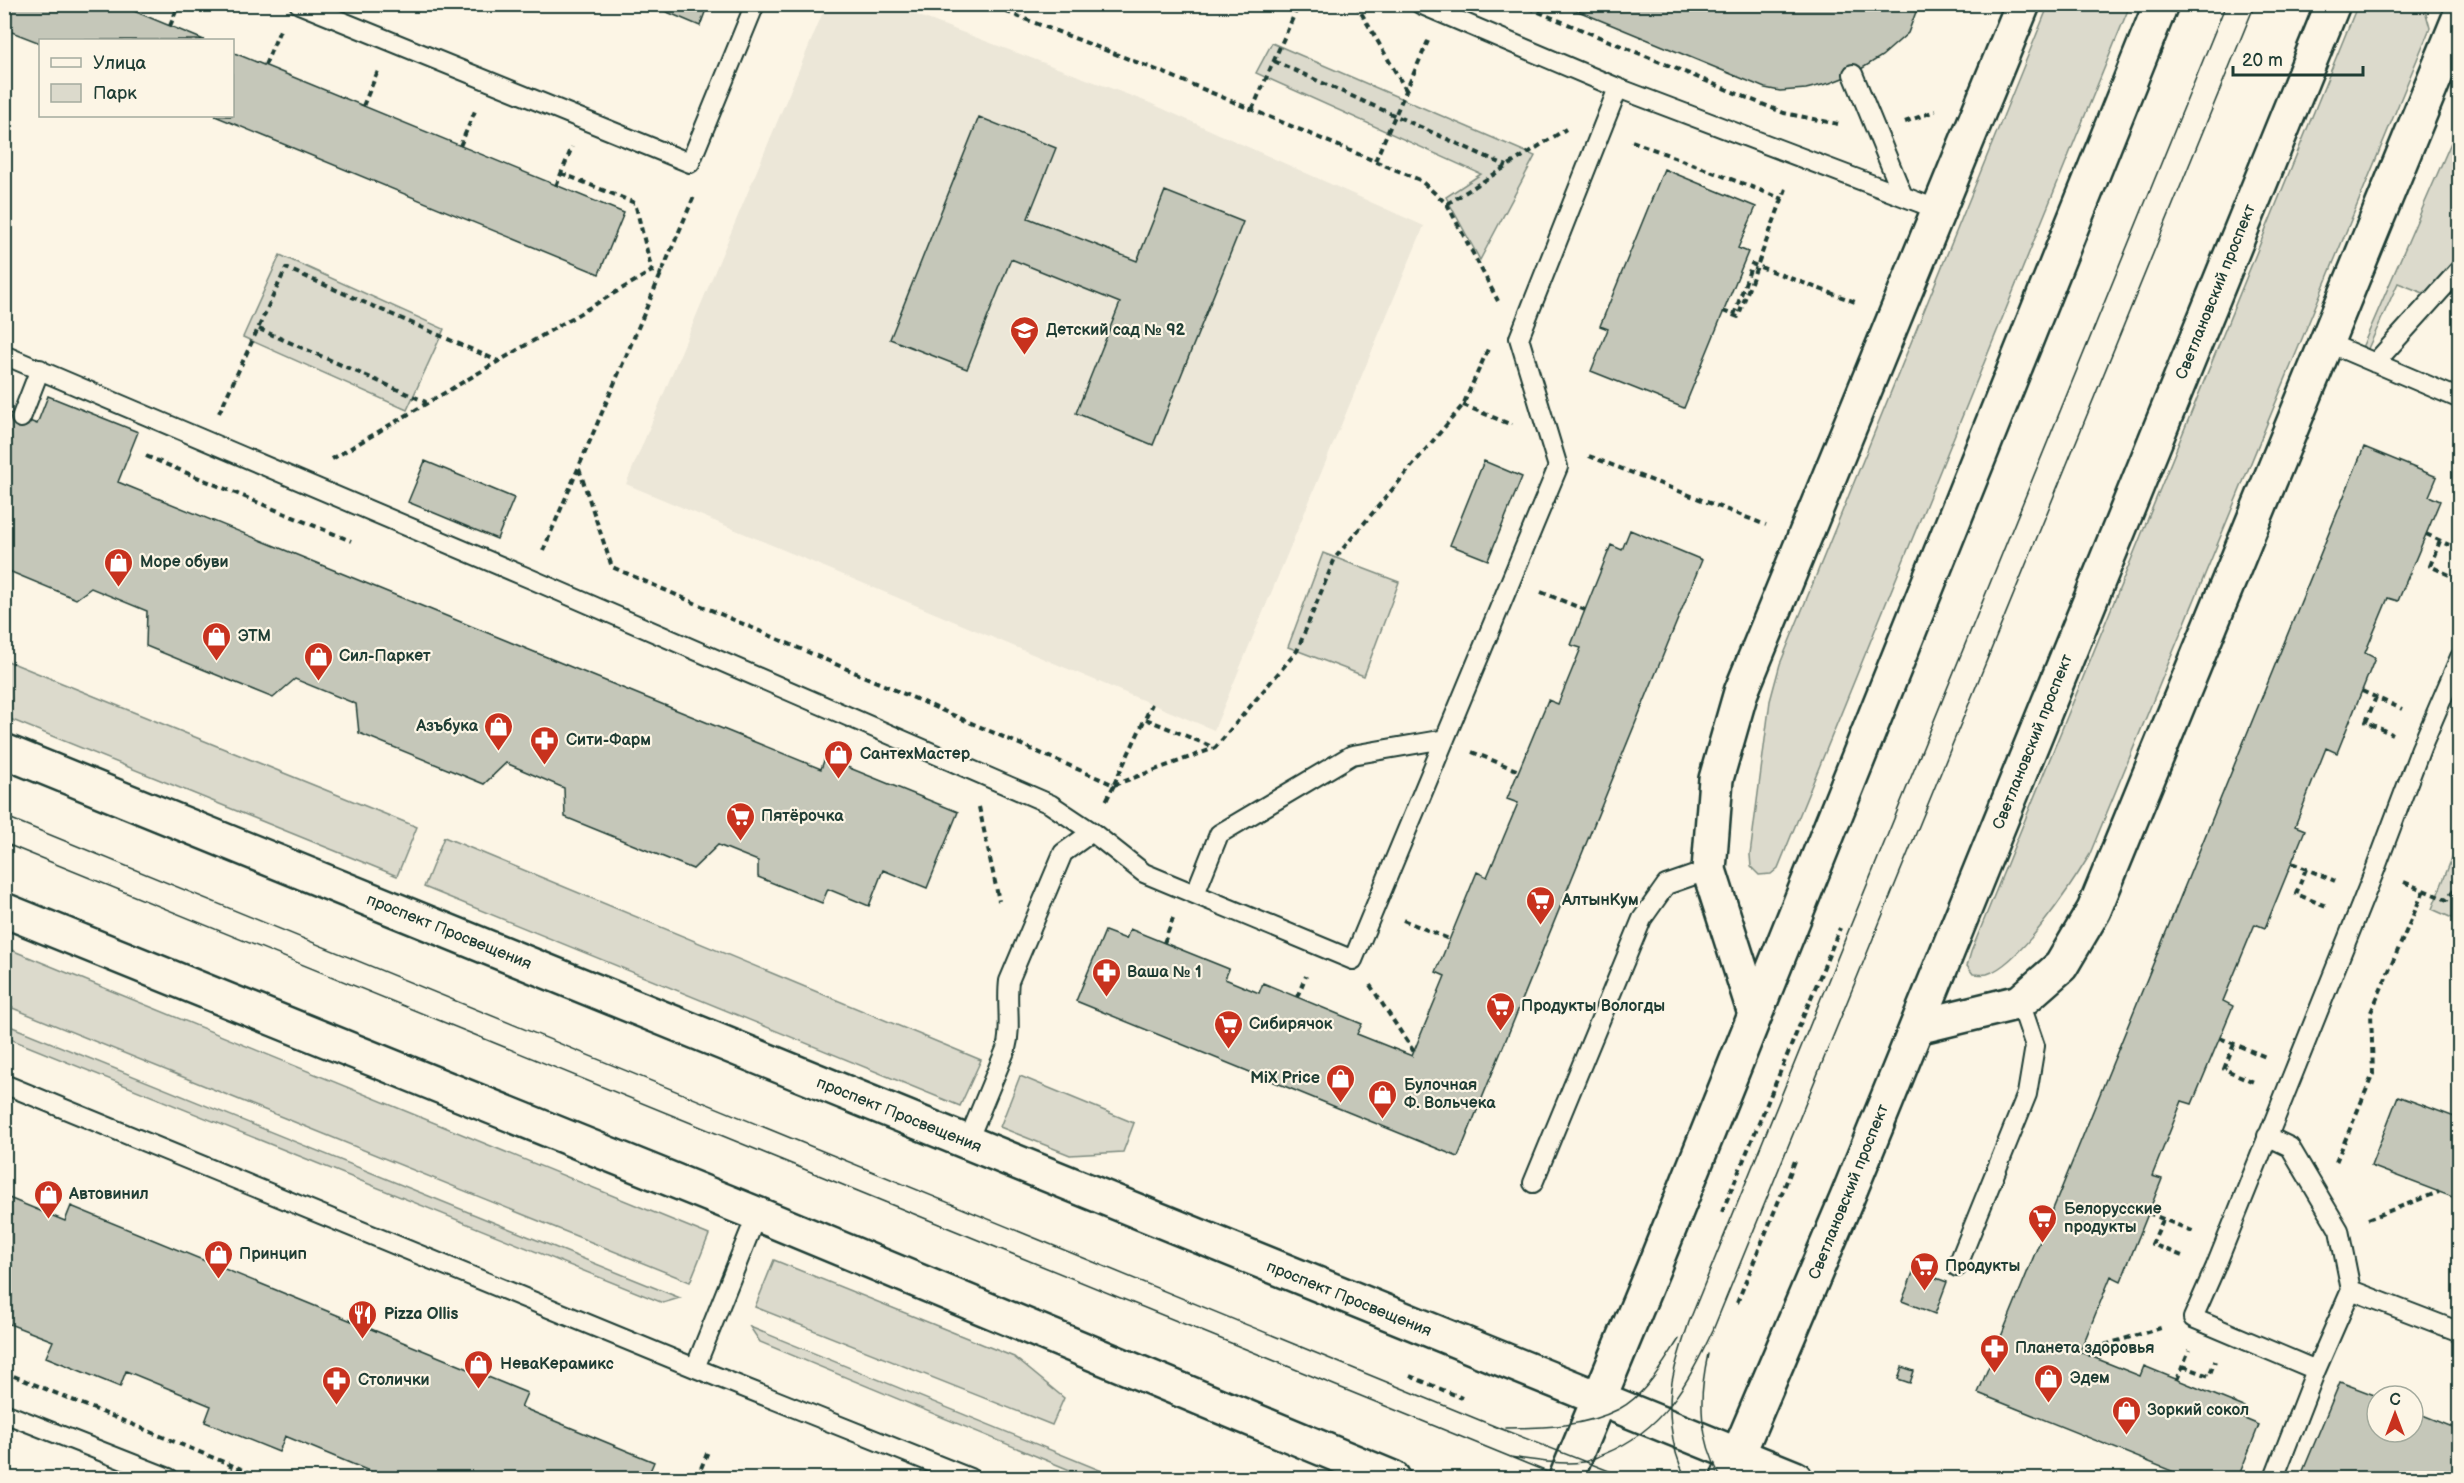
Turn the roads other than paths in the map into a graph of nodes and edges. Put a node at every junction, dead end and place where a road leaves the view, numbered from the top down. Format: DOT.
graph roads {
  1 [pos="299,4"];
  2 [pos="755,4"];
  3 [pos="1420,4"];
  4 [pos="2023,4"];
  5 [pos="2161,4"];
  6 [pos="2333,4"];
  7 [pos="2460,16"];
  8 [pos="1853,74"];
  9 [pos="1618,88"];
  10 [pos="1903,196"];
  11 [pos="1939,210"];
  12 [pos="2460,269"];
  13 [pos="2326,342"];
  14 [pos="4,355"];
  15 [pos="2375,363"];
  16 [pos="40,369"];
  17 [pos="2460,399"];
  18 [pos="21,418"];
  19 [pos="2460,657"];
  20 [pos="1445,740"];
  21 [pos="4,751"];
  22 [pos="1092,832"];
  23 [pos="1709,870"];
  24 [pos="1195,894"];
  25 [pos="4,910"];
  26 [pos="2020,1002"];
  27 [pos="1755,1014"];
  28 [pos="1917,1027"];
  29 [pos="4,1084"];
  30 [pos="2267,1136"];
  31 [pos="967,1143"];
  32 [pos="1533,1183"];
  33 [pos="757,1214"];
  34 [pos="1957,1267"];
  35 [pos="2350,1290"];
  36 [pos="2460,1332"];
  37 [pos="695,1368"];
  38 [pos="2316,1370"];
  39 [pos="1598,1400"];
  40 [pos="4,1413"];
  41 [pos="1733,1467"];
  42 [pos="170,1479"];
  43 [pos="970,1479"];
  44 [pos="1393,1479"];
  45 [pos="1566,1479"];
  46 [pos="1795,1479"];
  47 [pos="2274,1479"];
  1 -- 2 [label="lane"];
  3 -- 9 [label="lane"];
  4 -- 11 [label="main road"];
  5 -- 27 [label="main road"];
  6 -- 28 [label="main road, Светлановский проспект"];
  7 -- 13 [label="main road"];
  8 -- 10 [label="lane"];
  9 -- 10 [label="lane"];
  9 -- 20 [label="lane"];
  10 -- 11 [label="lane"];
  11 -- 23 [label="main road"];
  12 -- 15 [label="lane"];
  13 -- 15 [label="lane"];
  13 -- 26 [label="main road"];
  14 -- 16 [label="lane"];
  15 -- 17 [label="lane"];
  16 -- 18 [label="lane"];
  16 -- 22 [label="lane"];
  19 -- 30 [label="lane"];
  20 -- 24 [label="lane"];
  20 -- 24 [label="lane"];
  21 -- 31 [label="main road, проспект Просвещения"];
  22 -- 24 [label="lane"];
  22 -- 31 [label="lane"];
  23 -- 27 [label="main road"];
  23 -- 32 [label="lane"];
  25 -- 33 [label="main road"];
  26 -- 28 [label="main road"];
  26 -- 34 [label="lane"];
  27 -- 39 [label="main road"];
  28 -- 41 [label="main road, Светлановский проспект"];
  29 -- 37 [label="lane"];
  30 -- 35 [label="lane"];
  30 -- 38 [label="lane"];
  31 -- 39 [label="main road, проспект Просвещения"];
  33 -- 37 [label="lane"];
  33 -- 44 [label="main road"];
  35 -- 36 [label="lane"];
  35 -- 38 [label="lane"];
  37 -- 43 [label="lane"];
  38 -- 47 [label="lane"];
  39 -- 41 [label="main road, проспект Просвещения"];
  39 -- 45 [label="main road"];
  40 -- 42 [label="lane"];
  41 -- 46 [label="main road, проспект Просвещения"];
}
